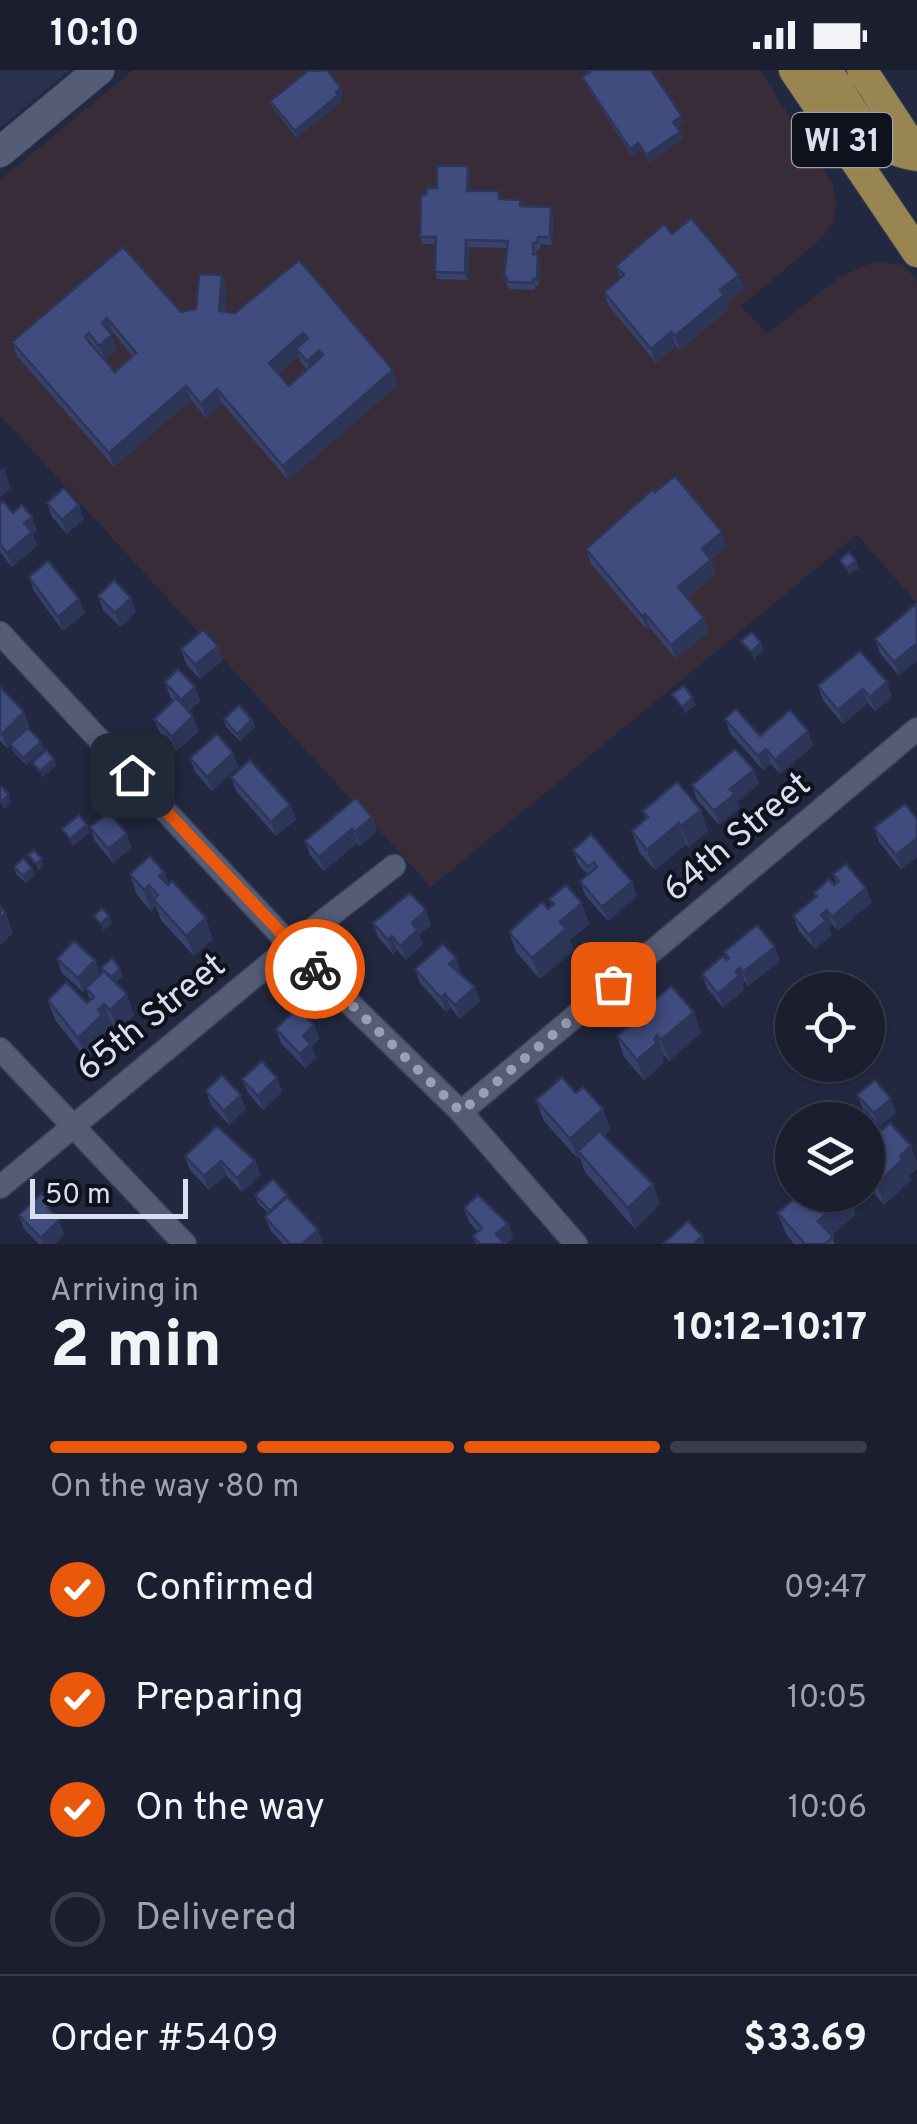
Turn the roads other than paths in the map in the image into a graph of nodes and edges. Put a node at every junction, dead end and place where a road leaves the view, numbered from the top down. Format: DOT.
graph roads {
  1 [pos="99,70"];
  2 [pos="794,70"];
  3 [pos="827,70"];
  4 [pos="862,70"];
  5 [pos="0,152"];
  6 [pos="917,155"];
  7 [pos="903,205"];
  8 [pos="917,252"];
  9 [pos="0,633"];
  10 [pos="917,729"];
  11 [pos="394,866"];
  12 [pos="291,946"];
  13 [pos="0,1049"];
  14 [pos="461,1112"];
  15 [pos="71,1126"];
  16 [pos="0,1187"];
  17 [pos="185,1244"];
  18 [pos="576,1244"];
  1 -- 5 [label="street"];
  2 -- 7 [label="main road, WI 31"];
  3 -- 6 [label="main road"];
  4 -- 6 [label="main road, WI 31"];
  7 -- 8 [label="main road, WI 31"];
  9 -- 12 [label="street"];
  10 -- 14 [label="street, 64th Street"];
  11 -- 12 [label="street, 65th Street"];
  12 -- 14 [label="street"];
  12 -- 15 [label="street, 65th Street"];
  13 -- 15 [label="street"];
  14 -- 18 [label="street"];
  15 -- 16 [label="street, 65th Street"];
  15 -- 17 [label="street"];
}
